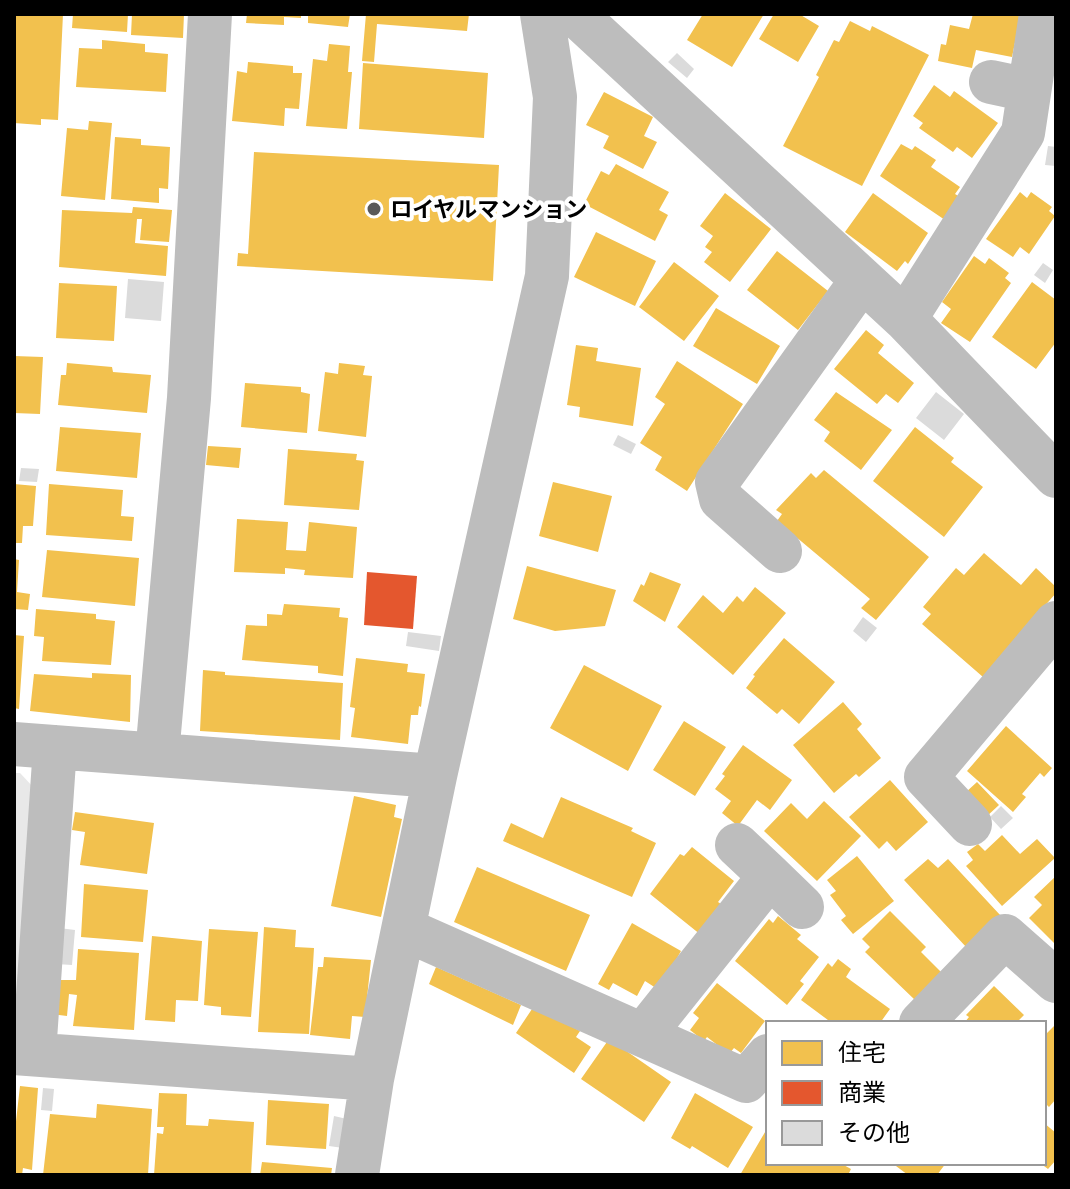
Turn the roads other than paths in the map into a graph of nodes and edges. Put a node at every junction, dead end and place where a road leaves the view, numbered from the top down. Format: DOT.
graph roads {
  1 [pos="210,14"];
  2 [pos="542,14"];
  3 [pos="575,14"];
  4 [pos="1041,14"];
  5 [pos="862,280"];
  6 [pos="905,319"];
  7 [pos="1056,476"];
  8 [pos="780,551"];
  9 [pos="1056,623"];
  10 [pos="34,745"];
  11 [pos="157,755"];
  12 [pos="435,776"];
  13 [pos="970,824"];
  14 [pos="737,845"];
  15 [pos="770,876"];
  16 [pos="802,907"];
  17 [pos="404,929"];
  18 [pos="1056,981"];
  19 [pos="923,1021"];
  20 [pos="643,1035"];
  21 [pos="24,1053"];
  22 [pos="766,1058"];
  23 [pos="372,1079"];
  24 [pos="357,1175"];
  1 -- 11 [label="street"];
  2 -- 12 [label="street"];
  3 -- 5 [label="street"];
  4 -- 6 [label="street"];
  5 -- 6 [label="street"];
  5 -- 8 [label="street"];
  6 -- 7 [label="street"];
  9 -- 13 [label="street"];
  10 -- 11 [label="street"];
  10 -- 21 [label="street"];
  11 -- 12 [label="street"];
  12 -- 17 [label="street"];
  14 -- 15 [label="street"];
  15 -- 16 [label="street"];
  15 -- 20 [label="street"];
  17 -- 20 [label="street"];
  17 -- 23 [label="street"];
  18 -- 19 [label="street"];
  20 -- 22 [label="street"];
  21 -- 23 [label="street"];
  23 -- 24 [label="street"];
}
